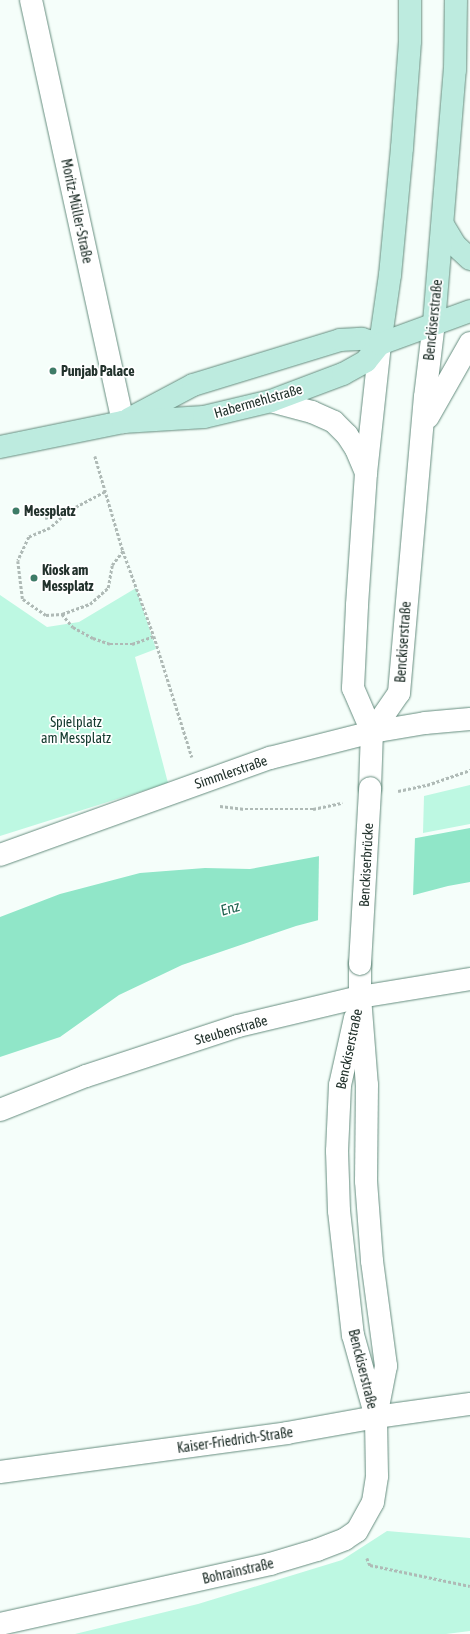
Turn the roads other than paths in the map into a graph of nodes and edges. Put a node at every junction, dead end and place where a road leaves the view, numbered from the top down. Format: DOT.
graph roads {
  1 [pos="31,0"];
  2 [pos="410,0"];
  3 [pos="456,0"];
  4 [pos="443,225"];
  5 [pos="470,259"];
  6 [pos="470,312"];
  7 [pos="434,323"];
  8 [pos="470,343"];
  9 [pos="380,344"];
  10 [pos="272,400"];
  11 [pos="123,422"];
  12 [pos="423,429"];
  13 [pos="0,447"];
  14 [pos="366,473"];
  15 [pos="470,719"];
  16 [pos="372,732"];
  17 [pos="0,855"];
  18 [pos="470,979"];
  19 [pos="360,997"];
  20 [pos="0,1110"];
  21 [pos="470,1404"];
  22 [pos="376,1417"];
  23 [pos="0,1472"];
  24 [pos="0,1624"];
  1 -- 11 [label="street, Moritz-Müller-Straße"];
  2 -- 9 [label="main road"];
  3 -- 4 [label="main road, Benckiserstraße"];
  4 -- 5 [label="main road"];
  4 -- 7 [label="main road, Benckiserstraße"];
  6 -- 7 [label="main road, Habermehlstraße"];
  7 -- 9 [label="main road, Habermehlstraße"];
  7 -- 12 [label="street, Benckiserstraße"];
  8 -- 12 [label="street"];
  9 -- 10 [label="main road, Habermehlstraße"];
  9 -- 11 [label="main road, Habermehlstraße"];
  9 -- 14 [label="street"];
  10 -- 11 [label="main road, Habermehlstraße"];
  10 -- 14 [label="street"];
  11 -- 13 [label="main road, Habermehlstraße"];
  12 -- 16 [label="street, Benckiserstraße"];
  14 -- 16 [label="street"];
  15 -- 16 [label="street, Simmlerstraße"];
  16 -- 17 [label="street, Simmlerstraße"];
  16 -- 19 [label="street, Benckiserbrücke, bridge"];
  18 -- 19 [label="street, Steubenstraße"];
  19 -- 20 [label="street, Steubenstraße"];
  19 -- 22 [label="street, Benckiserstraße"];
  19 -- 22 [label="street, Benckiserstraße"];
  21 -- 22 [label="street, Kaiser-Friedrich-Straße"];
  22 -- 23 [label="street, Kaiser-Friedrich-Straße"];
  22 -- 24 [label="street, Bohrainstraße"];
}
